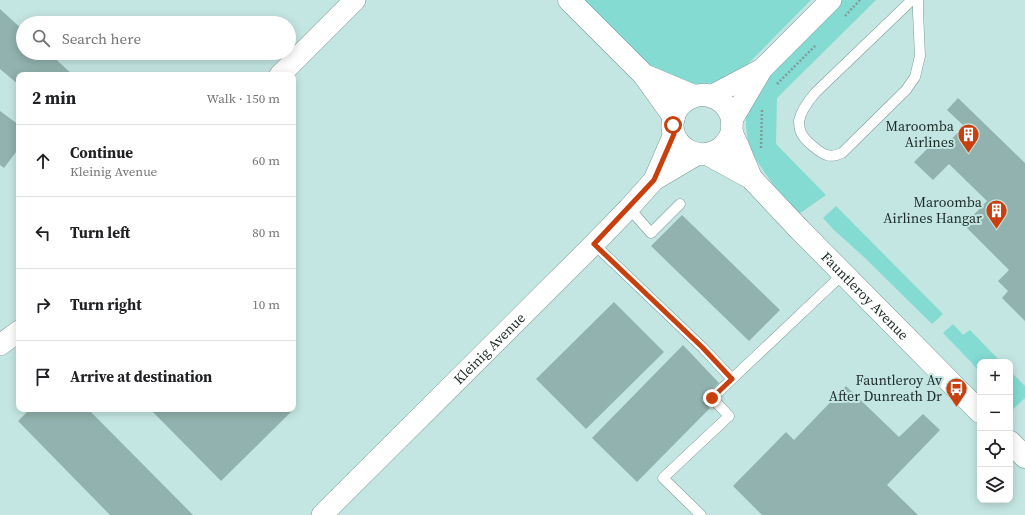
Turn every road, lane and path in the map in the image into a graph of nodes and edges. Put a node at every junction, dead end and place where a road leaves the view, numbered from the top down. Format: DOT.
graph roads {
  1 [pos="355,0"];
  2 [pos="569,0"];
  3 [pos="831,0"];
  4 [pos="860,0"];
  5 [pos="912,0"];
  6 [pos="918,0"];
  7 [pos="844,16"];
  8 [pos="816,44"];
  9 [pos="296,59"];
  10 [pos="295,60"];
  11 [pos="762,69"];
  12 [pos="283,72"];
  13 [pos="644,75"];
  14 [pos="773,88"];
  15 [pos="702,96"];
  16 [pos="762,106"];
  17 [pos="674,126"];
  18 [pos="732,126"];
  19 [pos="761,152"];
  20 [pos="702,154"];
  21 [pos="751,178"];
  22 [pos="654,180"];
  23 [pos="680,204"];
  24 [pos="628,208"];
  25 [pos="594,244"];
  26 [pos="843,274"];
  27 [pos="16,333"];
  28 [pos="0,345"];
  29 [pos="732,379"];
  30 [pos="977,409"];
  31 [pos="1013,445"];
  32 [pos="1025,457"];
  33 [pos="322,515"];
  34 [pos="701,515"];
  1 -- 9 [label="street"];
  2 -- 13 [label="main road"];
  3 -- 11 [label="street"];
  4 -- 7 [label="path"];
  5 -- 6 [label="lane"];
  8 -- 14 [label="path"];
  10 -- 12 [label="street"];
  11 -- 15 [label="street"];
  11 -- 18 [label="street"];
  13 -- 15 [label="main road"];
  13 -- 17 [label="main road"];
  15 -- 17 [label="main road"];
  15 -- 18 [label="main road"];
  16 -- 19 [label="path"];
  17 -- 20 [label="main road"];
  17 -- 22 [label="street, Kleinig Avenue"];
  18 -- 20 [label="main road"];
  18 -- 21 [label="main road, Fauntleroy Avenue"];
  20 -- 21 [label="main road, Fauntleroy Avenue"];
  20 -- 22 [label="street, Kleinig Avenue"];
  21 -- 26 [label="main road, Fauntleroy Avenue"];
  22 -- 24 [label="street, Kleinig Avenue"];
  23 -- 24 [label="lane"];
  24 -- 25 [label="street, Kleinig Avenue"];
  25 -- 29 [label="lane"];
  25 -- 33 [label="street, Kleinig Avenue"];
  26 -- 29 [label="lane"];
  26 -- 30 [label="main road, Fauntleroy Avenue"];
  27 -- 28 [label="street"];
  29 -- 34 [label="lane"];
  31 -- 32 [label="main road"];
}
